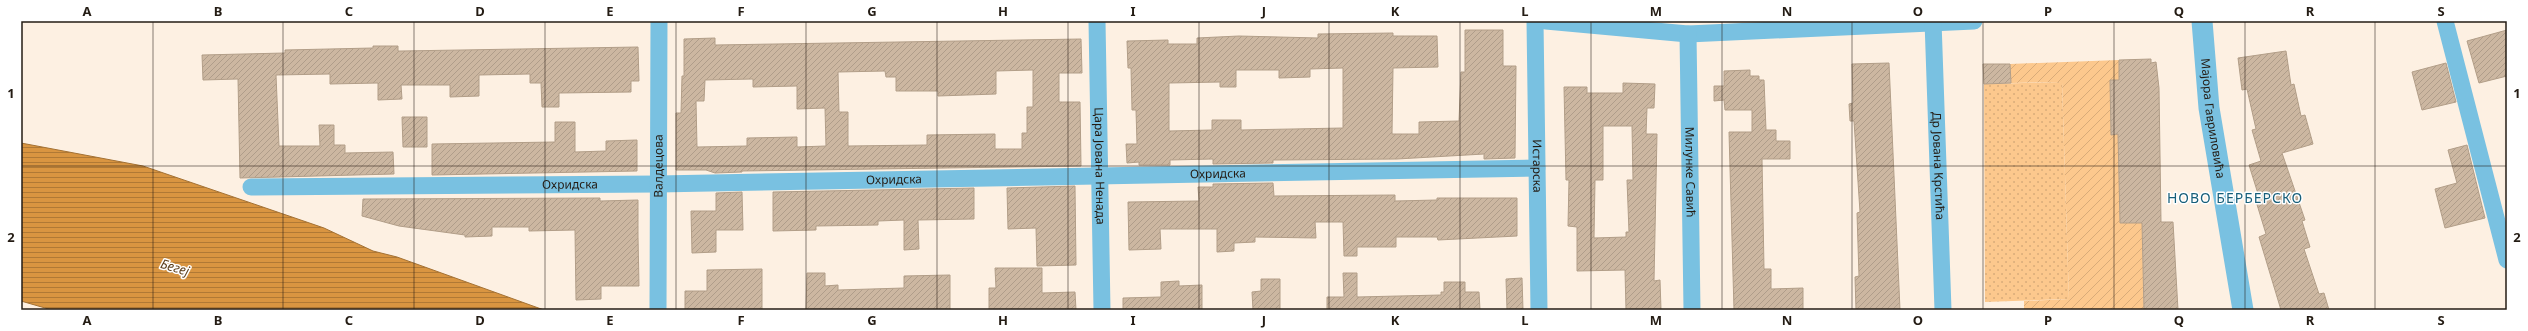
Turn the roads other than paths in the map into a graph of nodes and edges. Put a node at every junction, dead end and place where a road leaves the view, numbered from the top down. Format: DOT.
graph roads {
  1 [pos="659,21"];
  2 [pos="1098,21"];
  3 [pos="1535,21"];
  4 [pos="1546,21"];
  5 [pos="1974,21"];
  6 [pos="2202,21"];
  7 [pos="2445,21"];
  8 [pos="1933,22"];
  9 [pos="1688,34"];
  10 [pos="1537,168"];
  11 [pos="1100,176"];
  12 [pos="658,184"];
  13 [pos="251,187"];
  14 [pos="2507,260"];
  15 [pos="658,310"];
  16 [pos="1102,310"];
  17 [pos="1539,310"];
  18 [pos="1692,310"];
  19 [pos="1943,310"];
  20 [pos="2243,310"];
  1 -- 12 [label="street, Валдецова"];
  2 -- 11 [label="street, Цара Јована Ненада"];
  3 -- 10 [label="street, Истарска"];
  4 -- 9 [label="street"];
  5 -- 8 [label="street"];
  6 -- 20 [label="street, Мајора Гавриловића"];
  7 -- 14 [label="street"];
  8 -- 9 [label="street"];
  8 -- 19 [label="street, Др Јована Крстића"];
  9 -- 18 [label="street, Милунке Савић"];
  10 -- 11 [label="street, Охридска"];
  10 -- 17 [label="street, Истарска"];
  11 -- 12 [label="street, Охридска"];
  11 -- 16 [label="street, Цара Јована Ненада"];
  12 -- 13 [label="street, Охридска"];
  12 -- 15 [label="street, Валдецова"];
}
